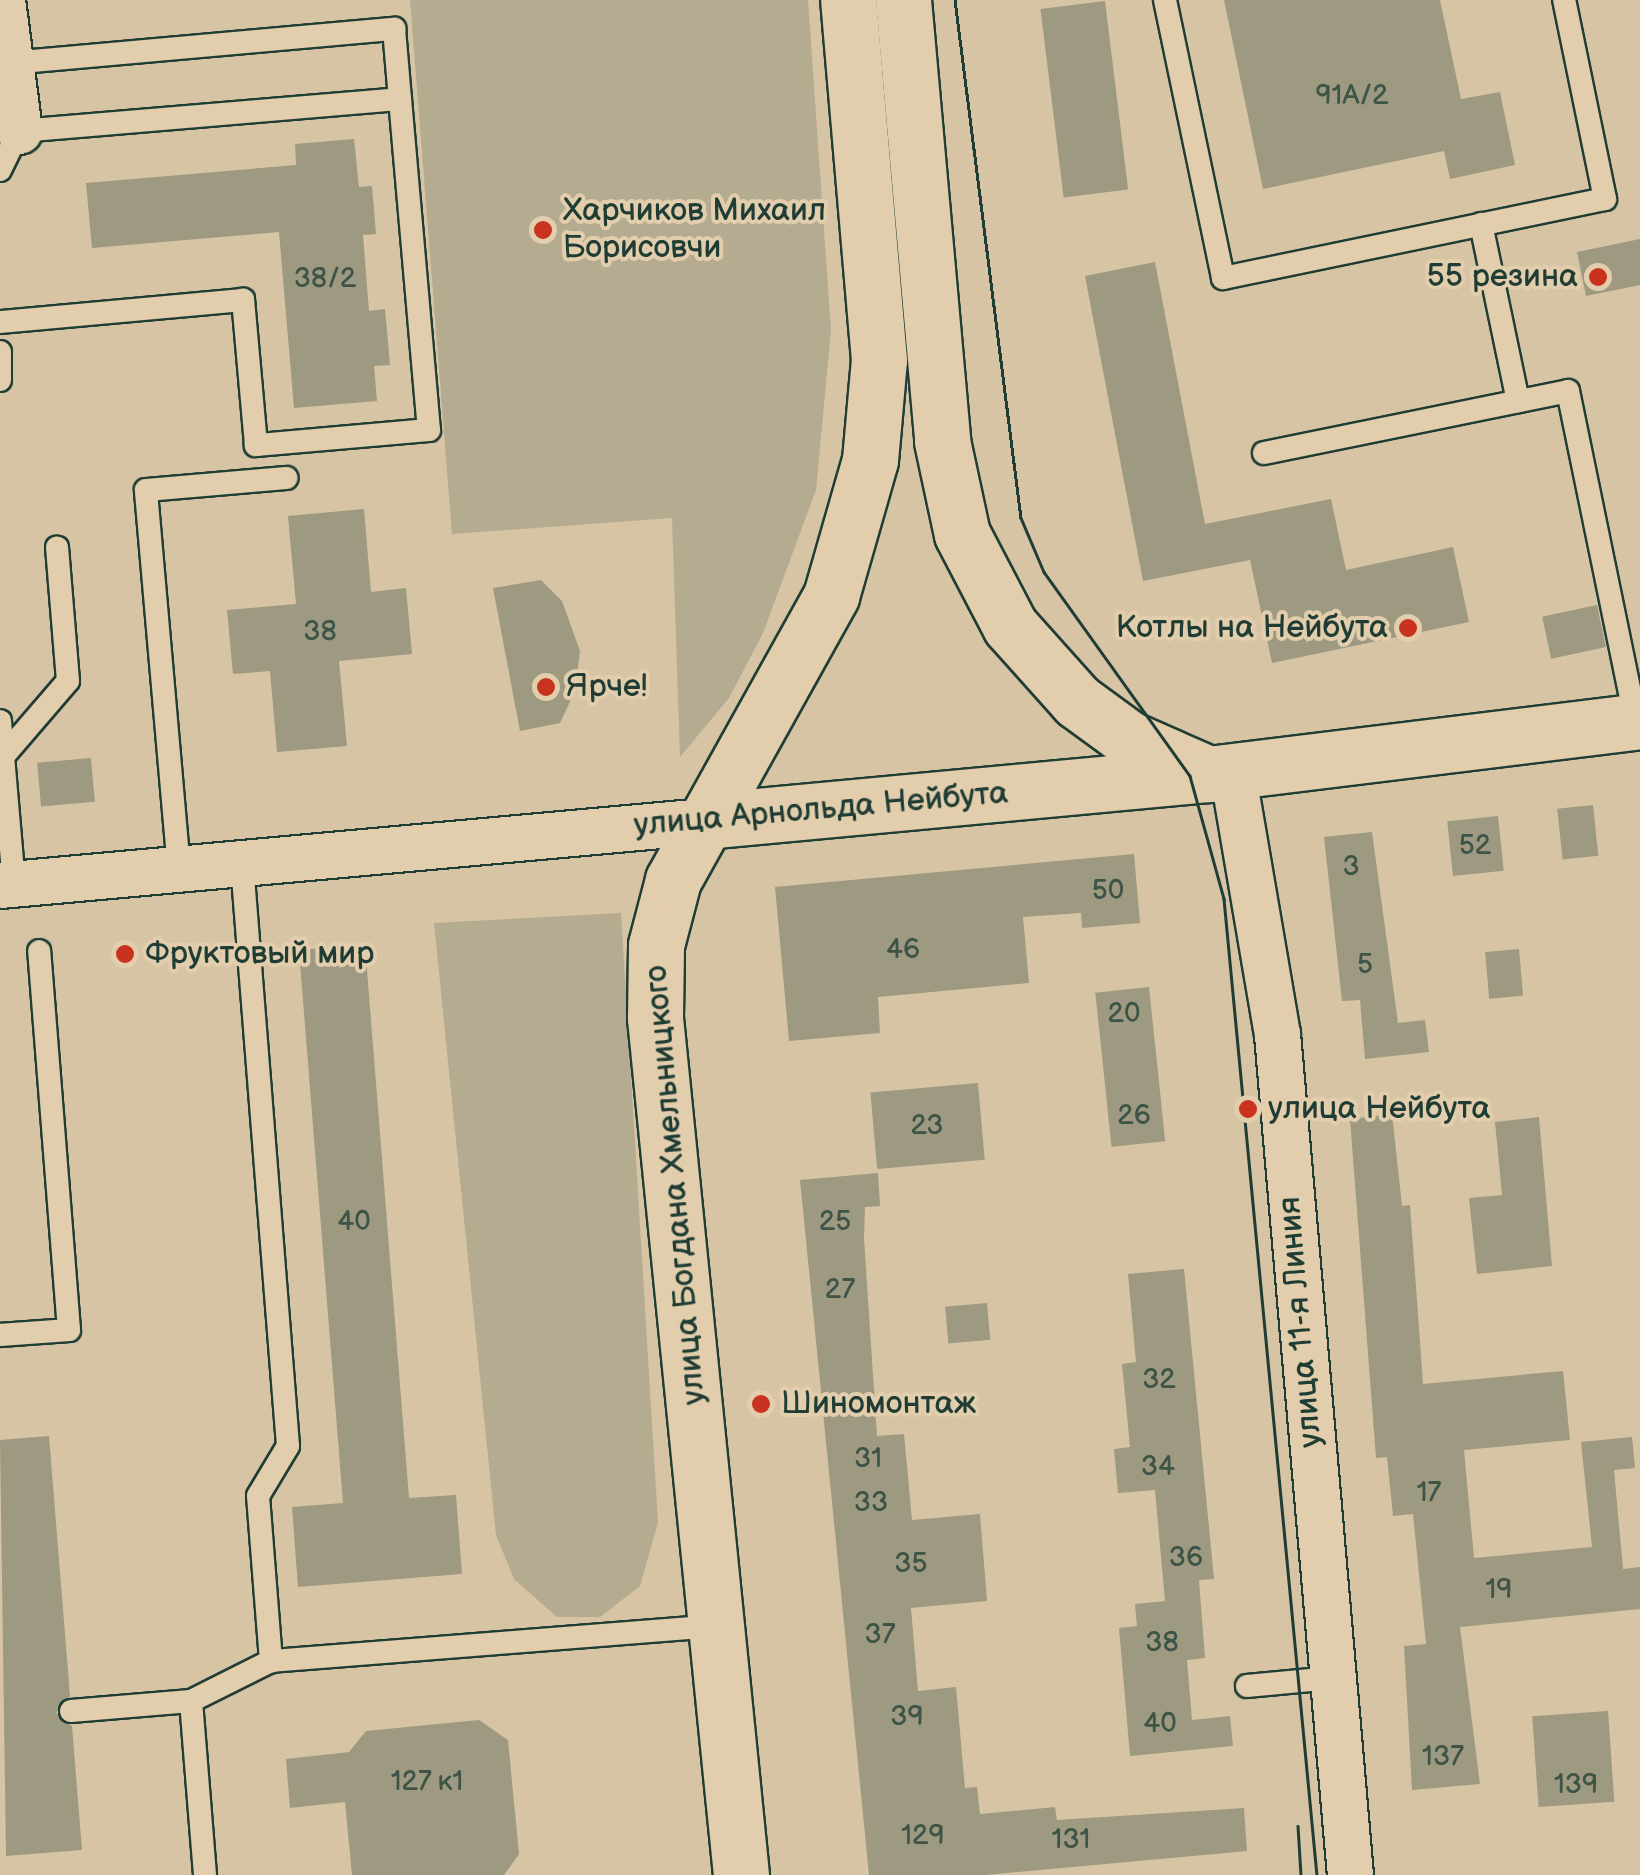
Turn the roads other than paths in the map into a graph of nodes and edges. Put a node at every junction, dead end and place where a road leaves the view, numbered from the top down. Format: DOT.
graph roads {
  1 [pos="2,0"];
  2 [pos="848,0"];
  3 [pos="902,0"];
  4 [pos="1165,0"];
  5 [pos="1564,0"];
  6 [pos="10,63"];
  7 [pos="400,99"];
  8 [pos="10,151"];
  9 [pos="1481,224"];
  10 [pos="0,322"];
  11 [pos="0,352"];
  12 [pos="0,380"];
  13 [pos="1518,401"];
  14 [pos="1264,453"];
  15 [pos="286,478"];
  16 [pos="57,548"];
  17 [pos="0,721"];
  18 [pos="1638,721"];
  19 [pos="2,760"];
  20 [pos="1220,772"];
  21 [pos="704,820"];
  22 [pos="242,864"];
  23 [pos="180,869"];
  24 [pos="7,884"];
  25 [pos="39,951"];
  26 [pos="0,1335"];
  27 [pos="716,1626"];
  28 [pos="271,1662"];
  29 [pos="1332,1678"];
  30 [pos="1247,1686"];
  31 [pos="191,1701"];
  32 [pos="71,1711"];
  33 [pos="205,1875"];
  34 [pos="741,1875"];
  35 [pos="1350,1875"];
  1 -- 6 [label="street"];
  2 -- 21 [label="main road, улица Богдана Хмельницкого"];
  3 -- 20 [label="main road"];
  4 -- 9 [label="lane"];
  5 -- 9 [label="lane"];
  6 -- 7 [label="lane"];
  6 -- 8 [label="street"];
  7 -- 8 [label="lane"];
  7 -- 10 [label="lane"];
  9 -- 13 [label="lane"];
  11 -- 12 [label="lane"];
  13 -- 14 [label="lane"];
  13 -- 18 [label="lane"];
  15 -- 23 [label="lane"];
  16 -- 19 [label="lane"];
  17 -- 19 [label="lane"];
  18 -- 20 [label="main road, улица Арнольда Нейбута"];
  19 -- 24 [label="lane"];
  20 -- 21 [label="main road, улица Арнольда Нейбута"];
  20 -- 29 [label="street, улица 11-я Линия"];
  21 -- 22 [label="street, улица Арнольда Нейбута"];
  21 -- 27 [label="main road, улица Богдана Хмельницкого"];
  22 -- 23 [label="street, улица Арнольда Нейбута"];
  22 -- 28 [label="lane"];
  23 -- 24 [label="street, улица Арнольда Нейбута"];
  25 -- 26 [label="lane"];
  27 -- 28 [label="lane"];
  27 -- 34 [label="main road, улица Богдана Хмельницкого"];
  28 -- 31 [label="lane"];
  29 -- 30 [label="lane"];
  29 -- 35 [label="street, улица 11-я Линия"];
  31 -- 32 [label="lane"];
  31 -- 33 [label="lane"];
}
